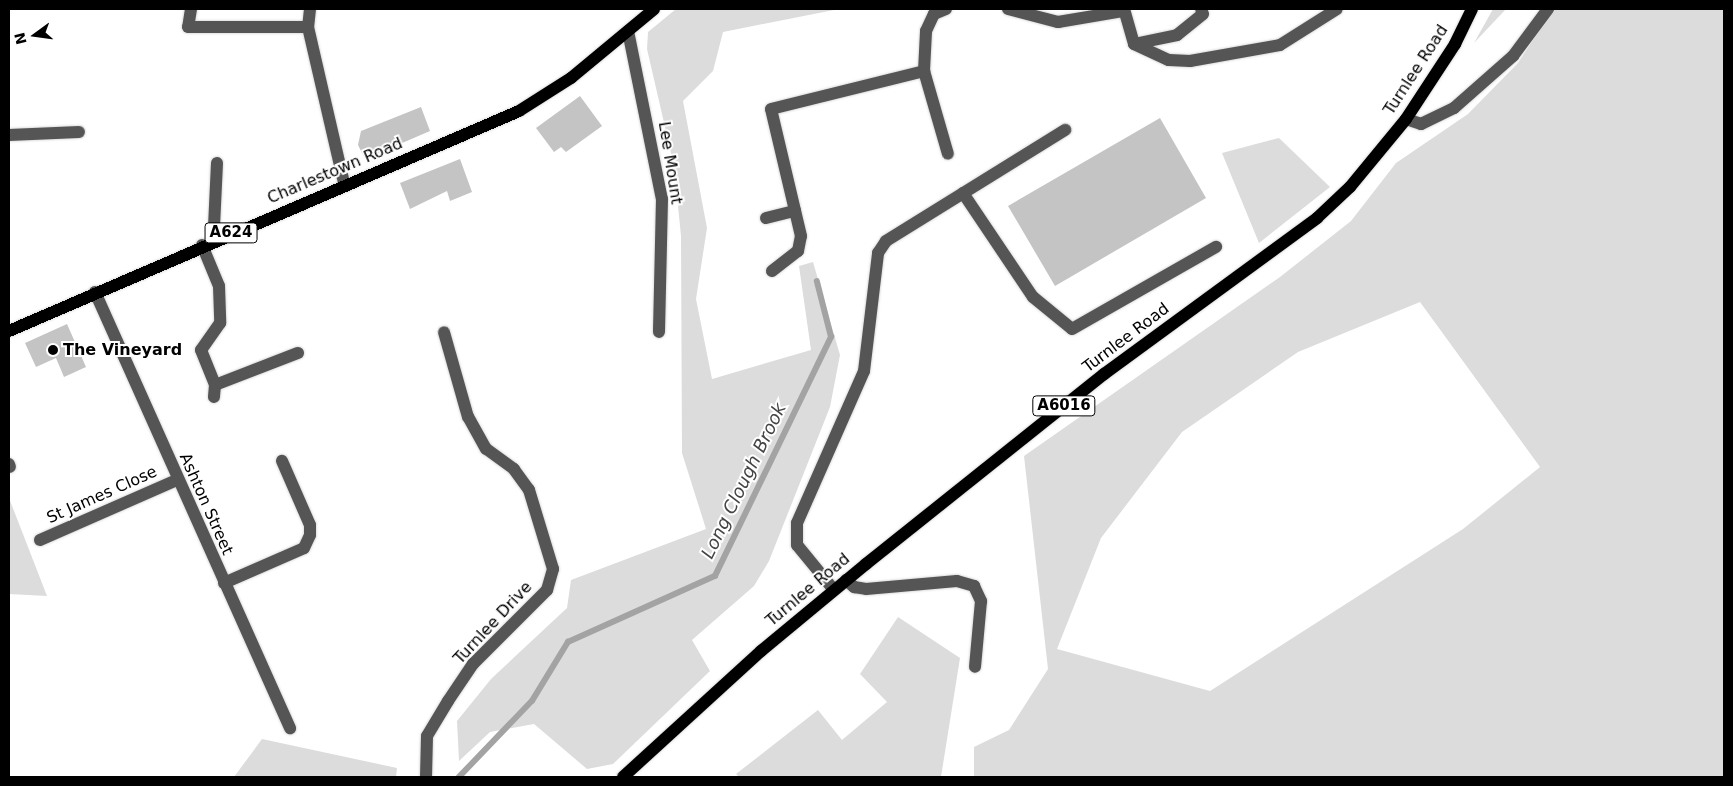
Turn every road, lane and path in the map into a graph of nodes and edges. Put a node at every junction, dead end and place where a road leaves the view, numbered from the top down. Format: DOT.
graph roads {
  1 [pos="191,9"];
  2 [pos="310,9"];
  3 [pos="654,9"];
  4 [pos="946,9"];
  5 [pos="1008,9"];
  6 [pos="1201,9"];
  7 [pos="1337,9"];
  8 [pos="1472,9"];
  9 [pos="1548,9"];
  10 [pos="1124,10"];
  11 [pos="308,27"];
  12 [pos="628,31"];
  13 [pos="1134,44"];
  14 [pos="924,71"];
  15 [pos="1406,119"];
  16 [pos="1065,130"];
  17 [pos="79,132"];
  18 [pos="9,135"];
  19 [pos="948,154"];
  20 [pos="217,163"];
  21 [pos="344,183"];
  22 [pos="963,193"];
  23 [pos="795,210"];
  24 [pos="766,218"];
  25 [pos="218,239"];
  26 [pos="202,246"];
  27 [pos="1216,247"];
  28 [pos="772,271"];
  29 [pos="95,292"];
  30 [pos="9,331"];
  31 [pos="444,332"];
  32 [pos="659,332"];
  33 [pos="298,353"];
  34 [pos="282,461"];
  35 [pos="177,480"];
  36 [pos="40,540"];
  37 [pos="846,580"];
  38 [pos="224,583"];
  39 [pos="834,590"];
  40 [pos="975,667"];
  41 [pos="290,728"];
  42 [pos="426,771"];
  43 [pos="624,777"];
  1 -- 11 [label="street"];
  2 -- 11 [label="street"];
  3 -- 12 [label="main road, Charlestown Road / A624"];
  4 -- 14 [label="street"];
  5 -- 10 [label="street"];
  6 -- 13 [label="street"];
  7 -- 13 [label="street"];
  8 -- 15 [label="main road, Turnlee Road / A6016"];
  9 -- 15 [label="street"];
  10 -- 13 [label="street"];
  11 -- 21 [label="street"];
  12 -- 21 [label="main road, Charlestown Road / A624"];
  12 -- 32 [label="street, Lee Mount"];
  14 -- 19 [label="street"];
  14 -- 23 [label="street"];
  15 -- 37 [label="main road, Turnlee Road / A6016"];
  16 -- 22 [label="street"];
  17 -- 18 [label="street"];
  20 -- 25 [label="street"];
  21 -- 25 [label="main road, Charlestown Road / A624"];
  22 -- 27 [label="street"];
  22 -- 39 [label="street"];
  23 -- 24 [label="street"];
  23 -- 28 [label="street"];
  25 -- 26 [label="main road, Charlestown Road / A624"];
  26 -- 29 [label="main road, Charlestown Road / A624"];
  26 -- 33 [label="street"];
  29 -- 30 [label="main road, Charlestown Road / A624"];
  29 -- 35 [label="street, Ashton Street"];
  31 -- 42 [label="street, Turnlee Drive"];
  34 -- 38 [label="street"];
  35 -- 36 [label="street, St James Close"];
  35 -- 38 [label="street, Ashton Street"];
  37 -- 39 [label="main road, Turnlee Road / A6016"];
  37 -- 40 [label="street"];
  38 -- 41 [label="street, Ashton Street"];
  39 -- 43 [label="main road, Turnlee Road / A6016"];
}
